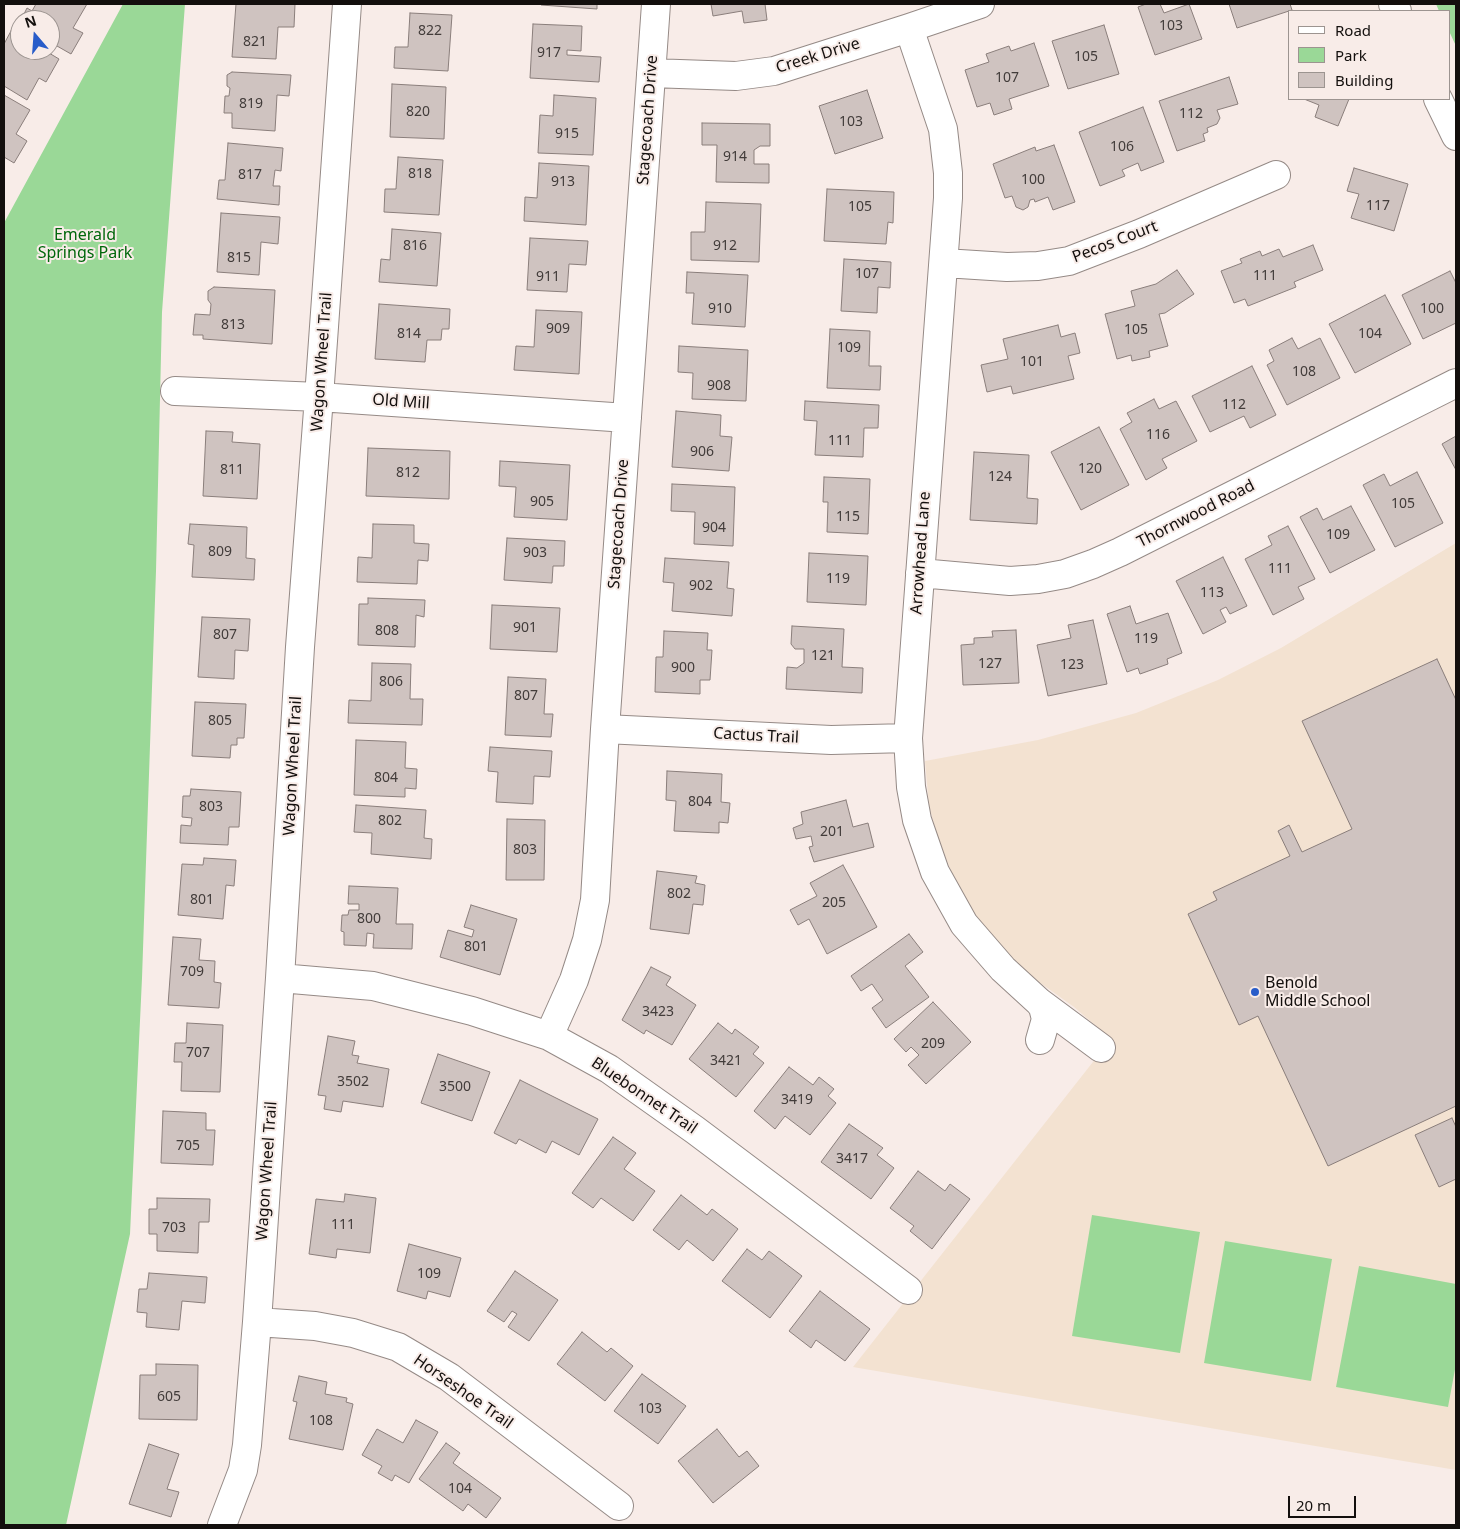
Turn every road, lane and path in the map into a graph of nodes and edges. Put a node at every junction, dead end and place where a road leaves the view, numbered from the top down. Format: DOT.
graph roads {
  1 [pos="347,4"];
  2 [pos="656,4"];
  3 [pos="980,4"];
  4 [pos="909,28"];
  5 [pos="651,73"];
  6 [pos="1438,100"];
  7 [pos="1456,136"];
  8 [pos="1276,175"];
  9 [pos="944,263"];
  10 [pos="1456,383"];
  11 [pos="175,391"];
  12 [pos="320,397"];
  13 [pos="626,418"];
  14 [pos="920,573"];
  15 [pos="605,729"];
  16 [pos="908,738"];
  17 [pos="280,978"];
  18 [pos="1039,1002"];
  19 [pos="549,1036"];
  20 [pos="1040,1040"];
  21 [pos="1101,1048"];
  22 [pos="908,1290"];
  23 [pos="257,1322"];
  24 [pos="619,1506"];
  25 [pos="222,1525"];
  1 -- 12 [label="street, Wagon Wheel Trail"];
  2 -- 5 [label="street, Stagecoach Drive"];
  3 -- 4 [label="street, Creek Drive"];
  4 -- 5 [label="street, Creek Drive"];
  4 -- 9 [label="street, Arrowhead Lane"];
  5 -- 13 [label="street, Stagecoach Drive"];
  6 -- 7 [label="street"];
  8 -- 9 [label="street, Pecos Court"];
  9 -- 14 [label="street, Arrowhead Lane"];
  10 -- 14 [label="street, Thornwood Road"];
  11 -- 12 [label="street, Old Mill"];
  12 -- 13 [label="street, Old Mill"];
  12 -- 17 [label="street, Wagon Wheel Trail"];
  13 -- 15 [label="street, Stagecoach Drive"];
  14 -- 16 [label="street, Arrowhead Lane"];
  15 -- 16 [label="street, Cactus Trail"];
  15 -- 19 [label="street, Stagecoach Drive"];
  16 -- 18 [label="street, Arrowhead Lane"];
  17 -- 19 [label="street, Bluebonnet Trail"];
  17 -- 23 [label="street, Wagon Wheel Trail"];
  18 -- 20 [label="street"];
  18 -- 21 [label="street, Arrowhead Lane"];
  19 -- 22 [label="street, Bluebonnet Trail"];
  23 -- 24 [label="street, Horseshoe Trail"];
  23 -- 25 [label="street, Wagon Wheel Trail"];
}
